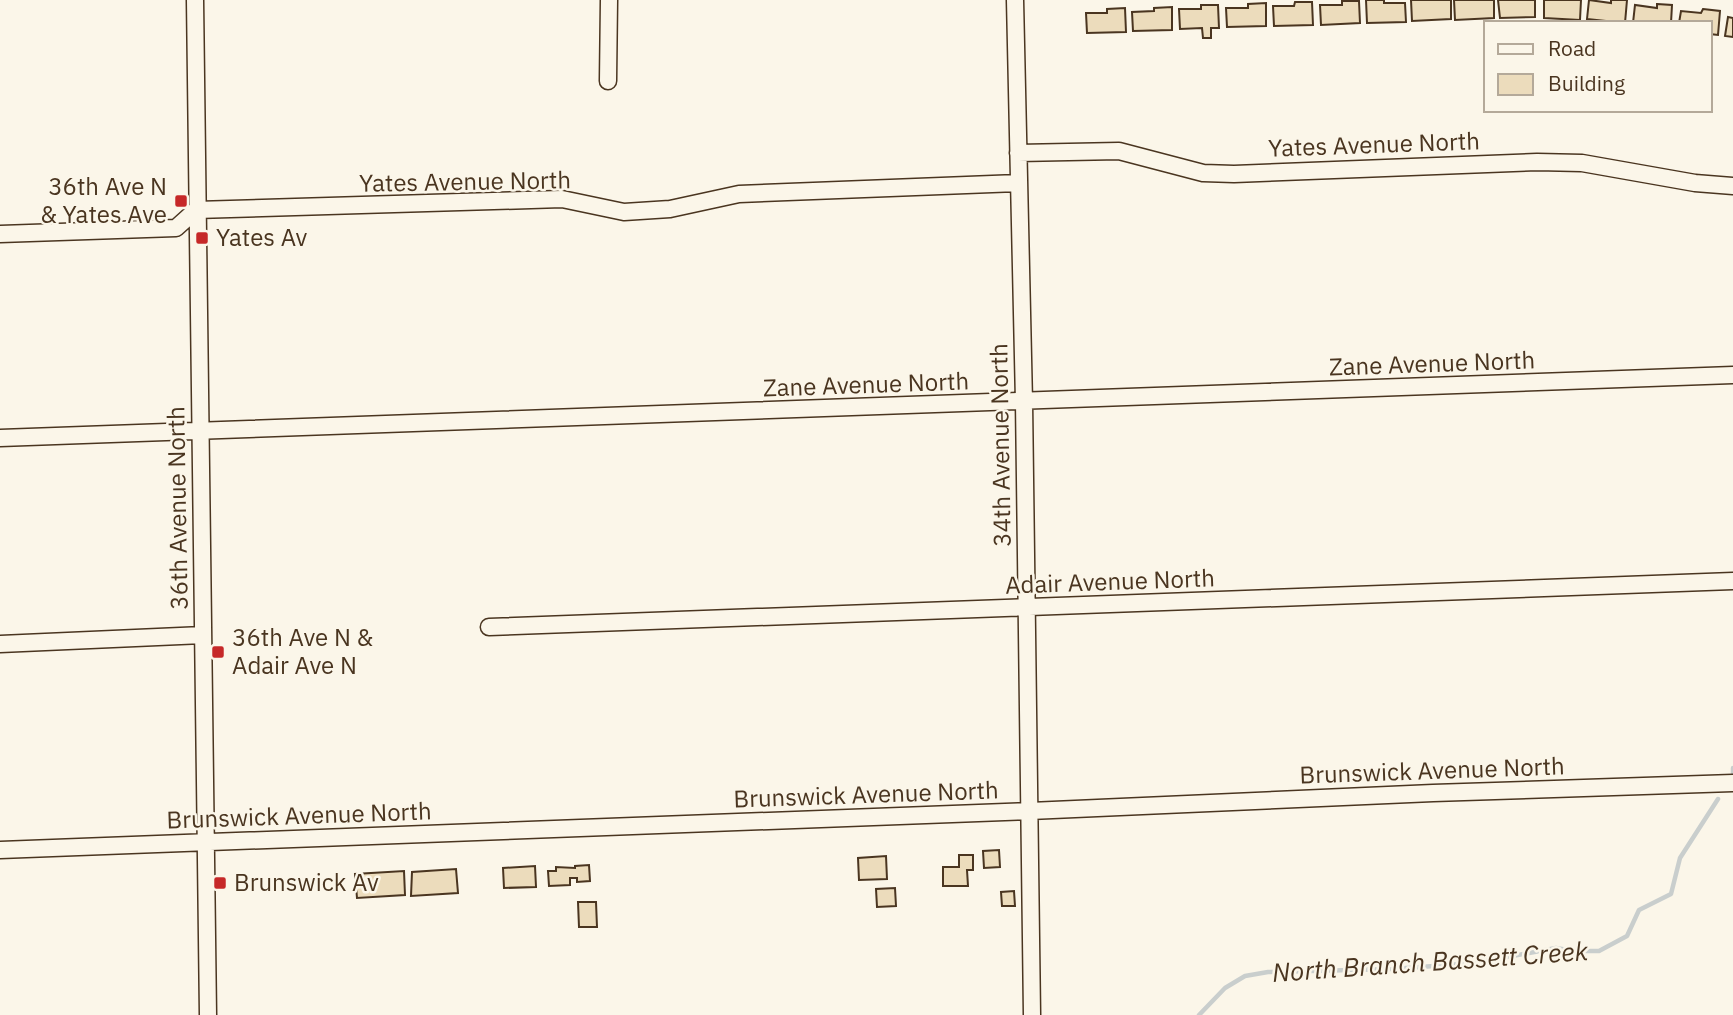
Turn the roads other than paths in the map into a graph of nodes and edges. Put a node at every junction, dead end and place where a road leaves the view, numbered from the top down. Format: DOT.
graph roads {
  1 [pos="195,0"];
  2 [pos="609,0"];
  3 [pos="1016,0"];
  4 [pos="608,81"];
  5 [pos="1018,153"];
  6 [pos="1018,183"];
  7 [pos="1733,186"];
  8 [pos="197,210"];
  9 [pos="0,234"];
  10 [pos="1733,375"];
  11 [pos="1024,402"];
  12 [pos="200,431"];
  13 [pos="0,438"];
  14 [pos="1733,581"];
  15 [pos="1027,609"];
  16 [pos="489,627"];
  17 [pos="203,635"];
  18 [pos="0,644"];
  19 [pos="1733,783"];
  20 [pos="1030,811"];
  21 [pos="206,841"];
  22 [pos="0,850"];
  23 [pos="208,1015"];
  24 [pos="1032,1015"];
  1 -- 8 [label="street, 36th Avenue North"];
  2 -- 4 [label="street"];
  3 -- 5 [label="street, 34th Avenue North"];
  5 -- 6 [label="street, 34th Avenue North"];
  5 -- 7 [label="street, Yates Avenue North"];
  6 -- 8 [label="street, Yates Avenue North"];
  6 -- 11 [label="street, 34th Avenue North"];
  8 -- 9 [label="street"];
  8 -- 12 [label="street, 36th Avenue North"];
  10 -- 11 [label="street, Zane Avenue North"];
  11 -- 12 [label="street, Zane Avenue North"];
  11 -- 15 [label="street, 34th Avenue North"];
  12 -- 13 [label="street, Zane Avenue North"];
  12 -- 17 [label="street, 36th Avenue North"];
  14 -- 15 [label="street, Adair Avenue North"];
  15 -- 16 [label="street, Adair Avenue North"];
  15 -- 20 [label="street, 34th Avenue North"];
  17 -- 18 [label="street"];
  17 -- 21 [label="street, 36th Avenue North"];
  19 -- 20 [label="street, Brunswick Avenue North"];
  20 -- 21 [label="street, Brunswick Avenue North"];
  20 -- 24 [label="street, 34th Avenue North"];
  21 -- 22 [label="street, Brunswick Avenue North"];
  21 -- 23 [label="street, 36th Avenue North"];
}
